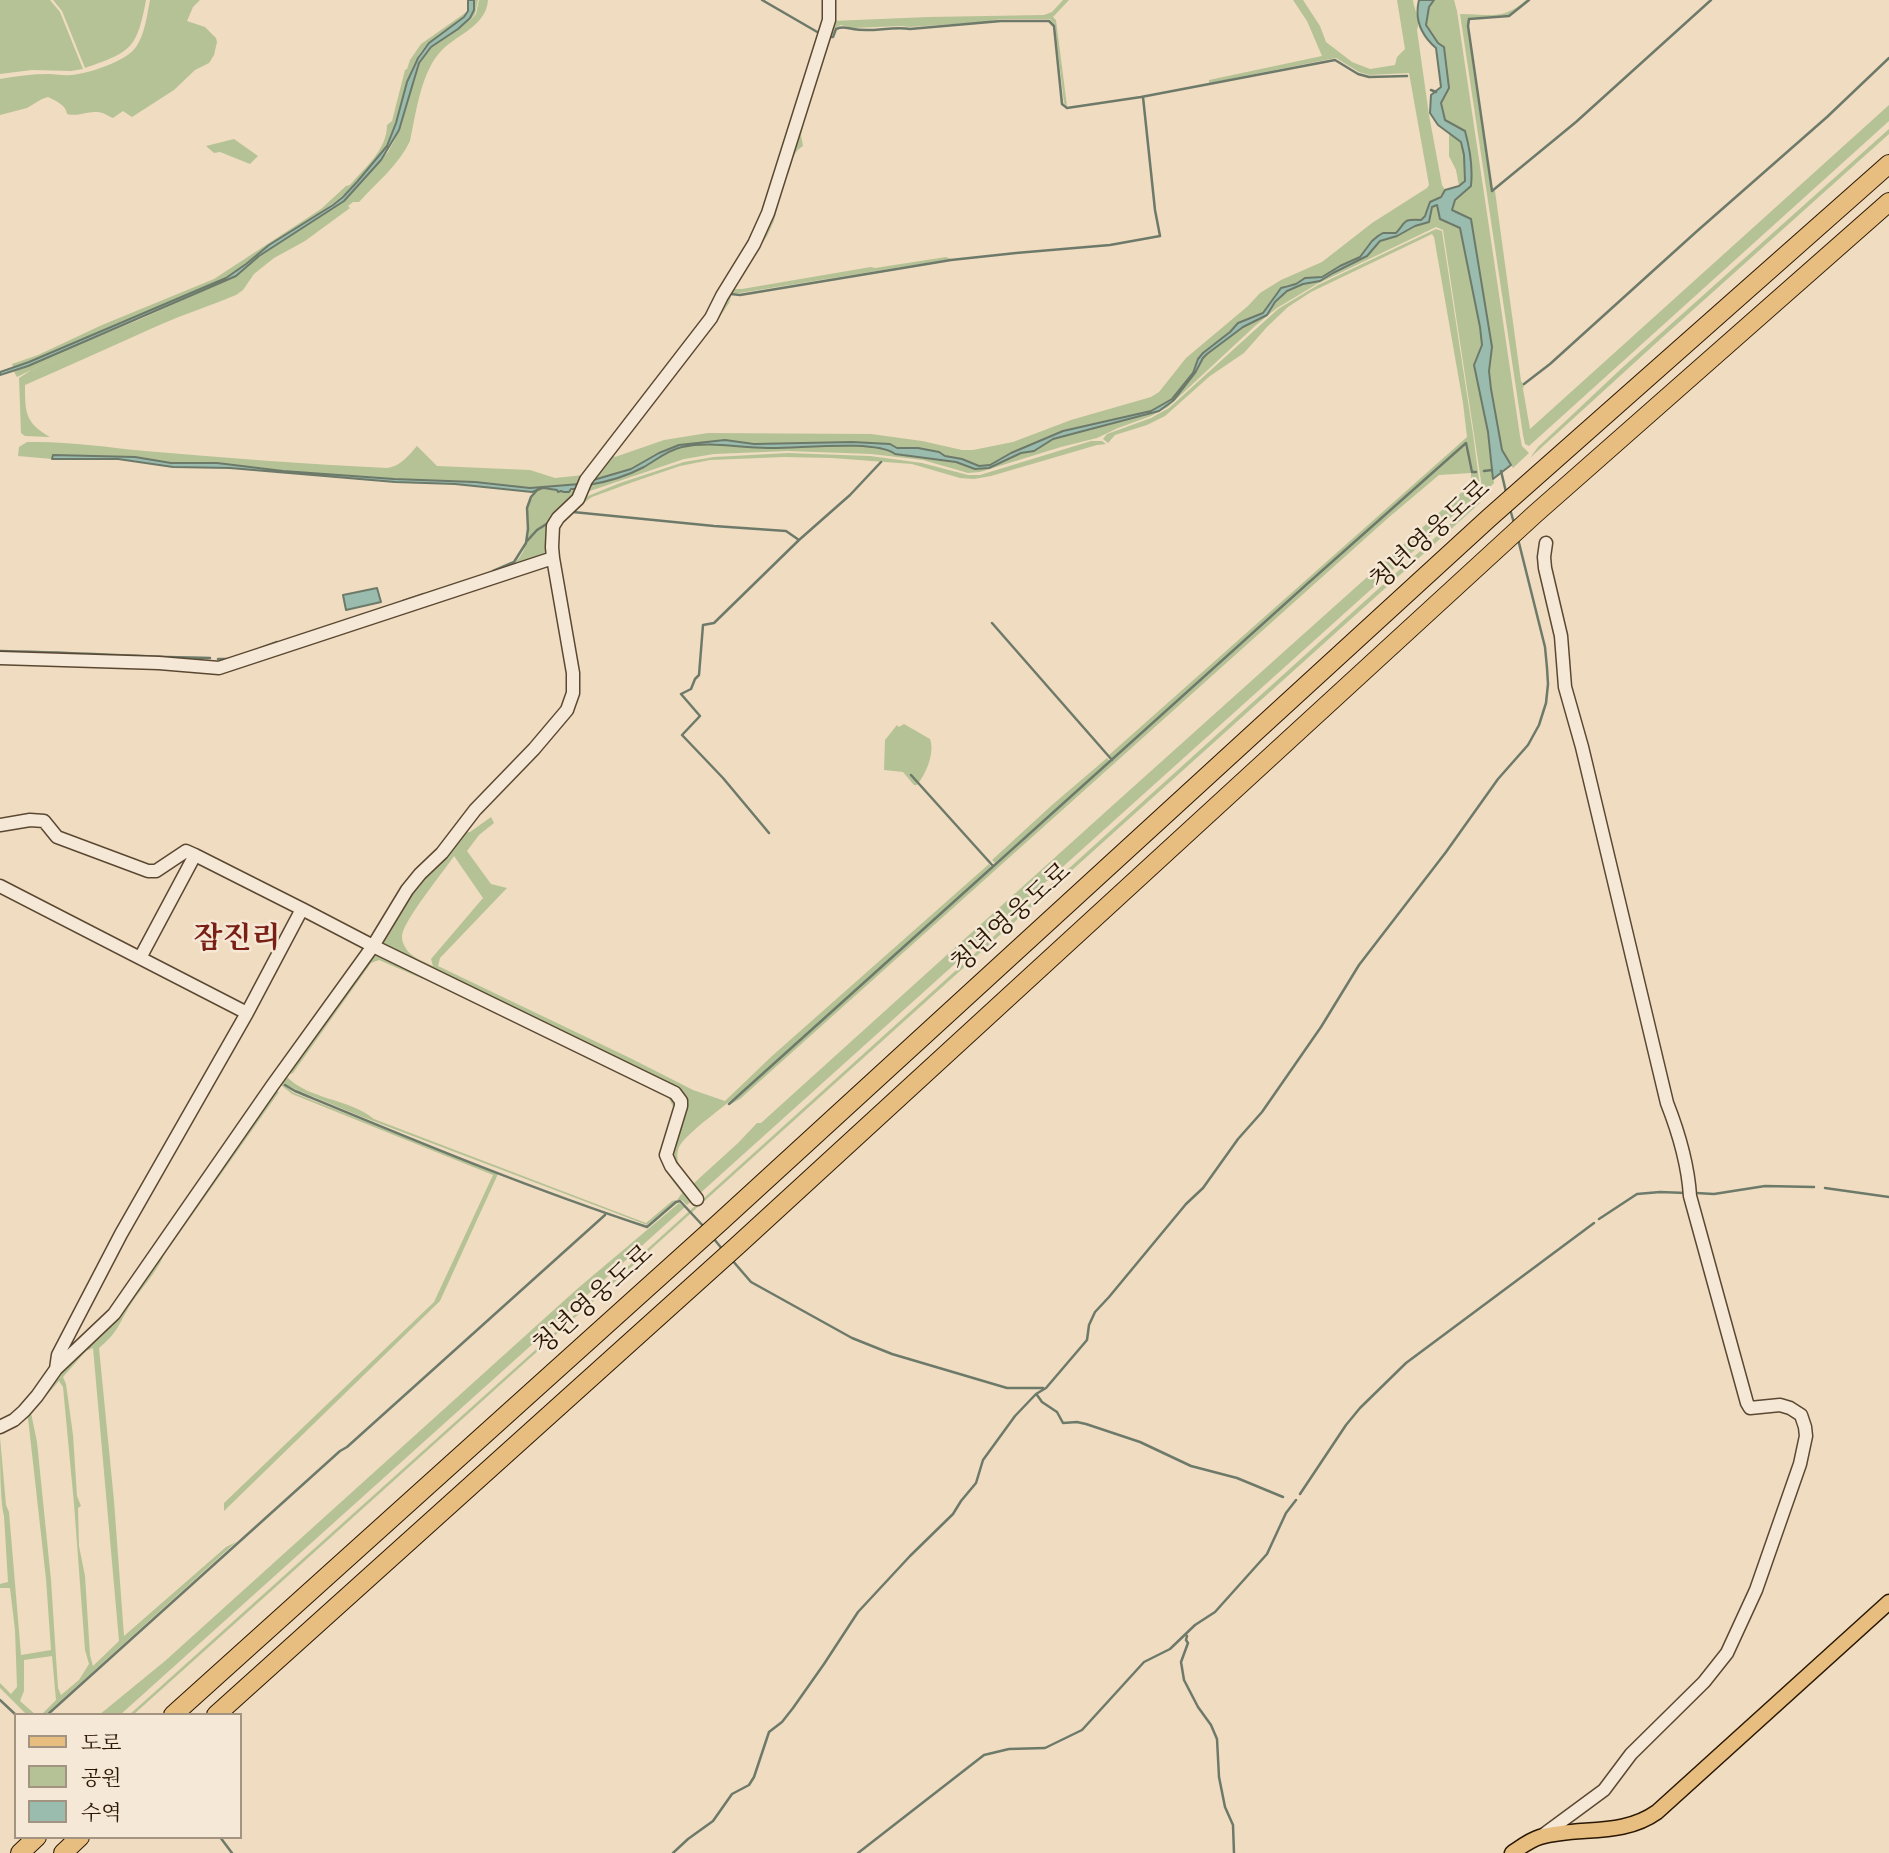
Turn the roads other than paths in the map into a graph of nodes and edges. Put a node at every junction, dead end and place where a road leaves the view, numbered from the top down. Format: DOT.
graph roads {
  1 [pos="829,0"];
  2 [pos="1889,164"];
  3 [pos="1889,202"];
  4 [pos="1546,543"];
  5 [pos="553,558"];
  6 [pos="0,658"];
  7 [pos="0,825"];
  8 [pos="195,855"];
  9 [pos="0,886"];
  10 [pos="302,909"];
  11 [pos="373,946"];
  12 [pos="140,958"];
  13 [pos="247,1013"];
  14 [pos="697,1199"];
  15 [pos="56,1369"];
  16 [pos="0,1427"];
  17 [pos="1889,1602"];
  18 [pos="175,1713"];
  19 [pos="218,1713"];
  20 [pos="1541,1837"];
  21 [pos="35,1839"];
  22 [pos="78,1839"];
  23 [pos="20,1853"];
  24 [pos="63,1853"];
  25 [pos="1512,1853"];
  1 -- 5 [label="street"];
  2 -- 18 [label="highway, 청년영웅도로"];
  3 -- 19 [label="highway, 청년영웅도로"];
  4 -- 20 [label="street"];
  5 -- 6 [label="street"];
  5 -- 11 [label="street"];
  7 -- 8 [label="street"];
  8 -- 10 [label="street"];
  8 -- 12 [label="street"];
  9 -- 12 [label="street"];
  10 -- 11 [label="street"];
  10 -- 13 [label="street"];
  11 -- 14 [label="street"];
  11 -- 15 [label="street"];
  12 -- 13 [label="street"];
  13 -- 15 [label="street"];
  15 -- 16 [label="street"];
  17 -- 20 [label="main road"];
  20 -- 25 [label="main road"];
  21 -- 23 [label="highway"];
  22 -- 24 [label="highway"];
}
